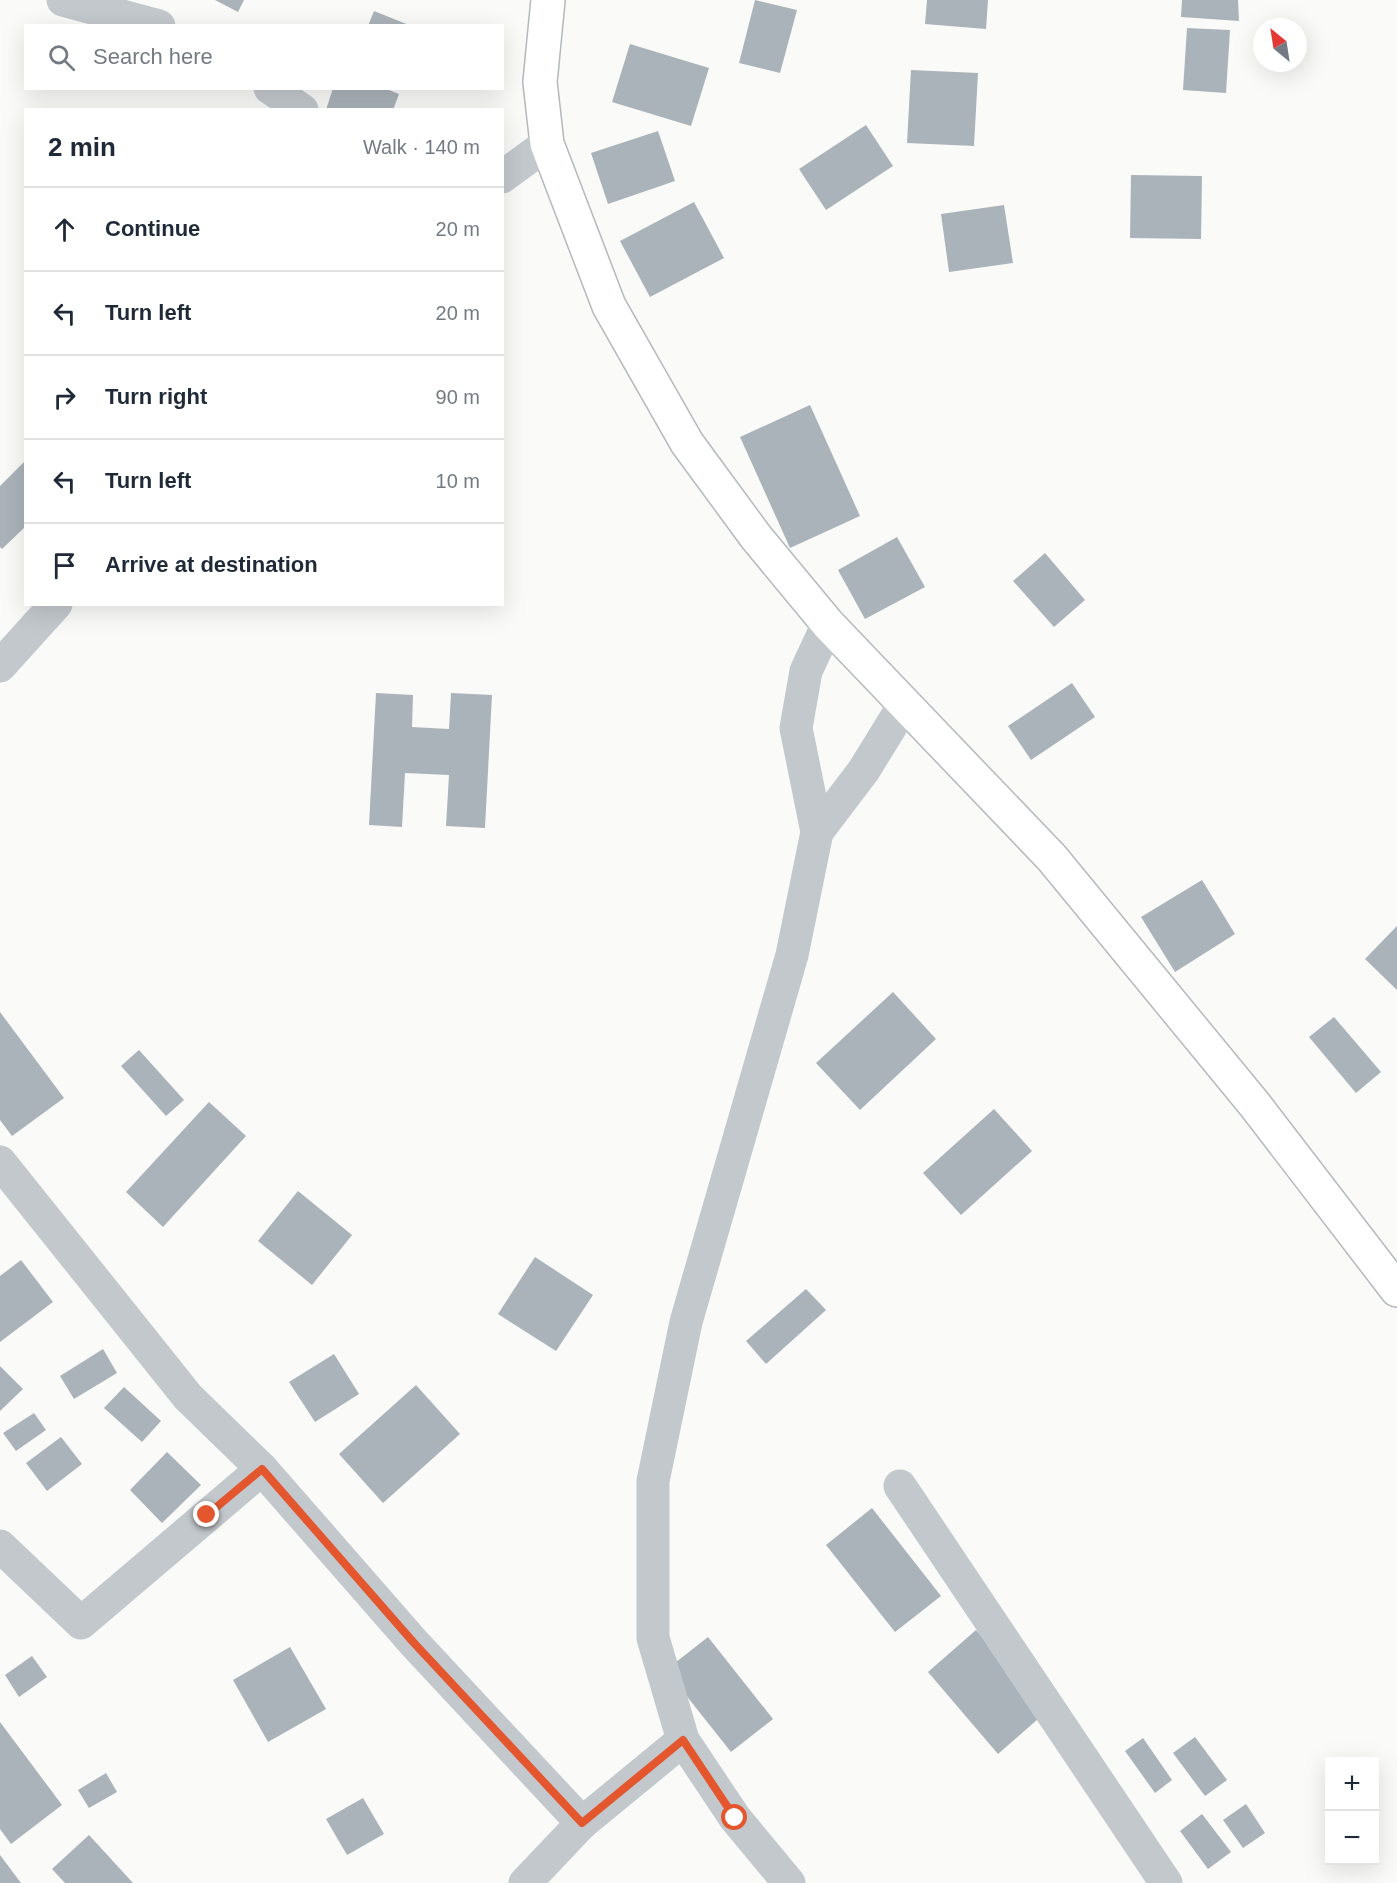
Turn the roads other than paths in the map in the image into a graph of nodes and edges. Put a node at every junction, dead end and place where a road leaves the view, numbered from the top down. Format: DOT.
graph roads {
  1 [pos="63,0"];
  2 [pos="548,0"];
  3 [pos="152,24"];
  4 [pos="273,90"];
  5 [pos="299,108"];
  6 [pos="547,144"];
  7 [pos="504,176"];
  8 [pos="54,606"];
  9 [pos="828,624"];
  10 [pos="0,666"];
  11 [pos="904,705"];
  12 [pos="817,832"];
  13 [pos="0,1162"];
  14 [pos="1397,1290"];
  15 [pos="262,1469"];
  16 [pos="900,1486"];
  17 [pos="0,1546"];
  18 [pos="683,1740"];
  19 [pos="582,1823"];
  20 [pos="525,1883"];
  21 [pos="789,1883"];
  22 [pos="1166,1883"];
  1 -- 3 [label="street"];
  2 -- 6 [label="highway"];
  4 -- 5 [label="street"];
  6 -- 7 [label="street"];
  6 -- 9 [label="highway"];
  8 -- 10 [label="street"];
  9 -- 11 [label="highway"];
  9 -- 12 [label="street"];
  11 -- 12 [label="street"];
  11 -- 14 [label="highway"];
  12 -- 18 [label="street"];
  13 -- 15 [label="street"];
  15 -- 17 [label="street"];
  15 -- 19 [label="street"];
  16 -- 22 [label="street"];
  18 -- 19 [label="street"];
  18 -- 21 [label="street"];
  19 -- 20 [label="street"];
}
